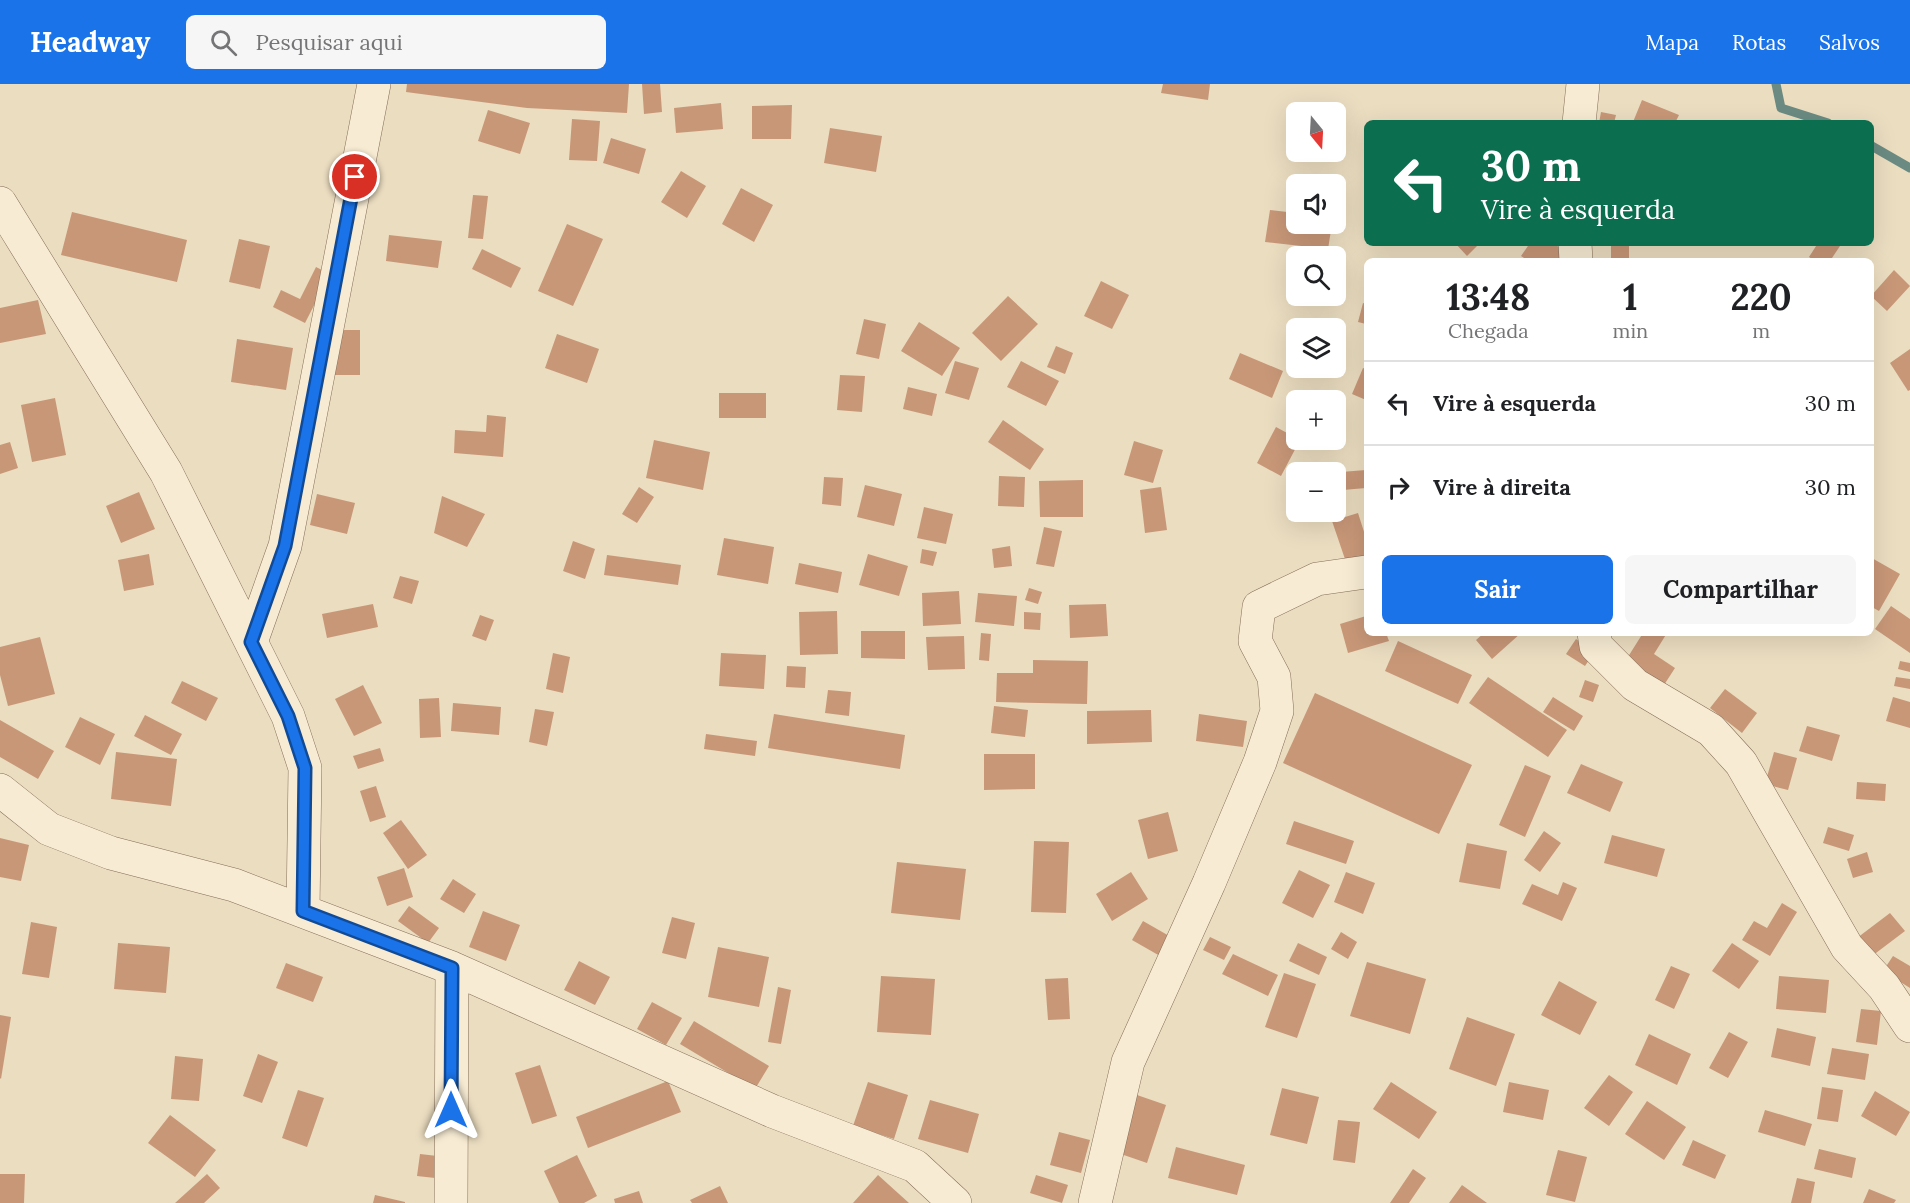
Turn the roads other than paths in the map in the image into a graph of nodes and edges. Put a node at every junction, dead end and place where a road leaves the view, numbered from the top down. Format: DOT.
graph roads {
  1 [pos="374,84"];
  2 [pos="1583,84"];
  3 [pos="1579,120"];
  4 [pos="0,203"];
  5 [pos="1364,572"];
  6 [pos="1594,636"];
  7 [pos="251,642"];
  8 [pos="0,790"];
  9 [pos="303,911"];
  10 [pos="452,968"];
  11 [pos="1910,1026"];
  12 [pos="451,1203"];
  13 [pos="955,1203"];
  14 [pos="1095,1203"];
  1 -- 7 [label="street"];
  2 -- 3 [label="street"];
  4 -- 7 [label="street"];
  5 -- 14 [label="street"];
  6 -- 11 [label="street"];
  7 -- 9 [label="street"];
  8 -- 9 [label="street"];
  9 -- 10 [label="street"];
  10 -- 12 [label="street"];
  10 -- 13 [label="street"];
}
